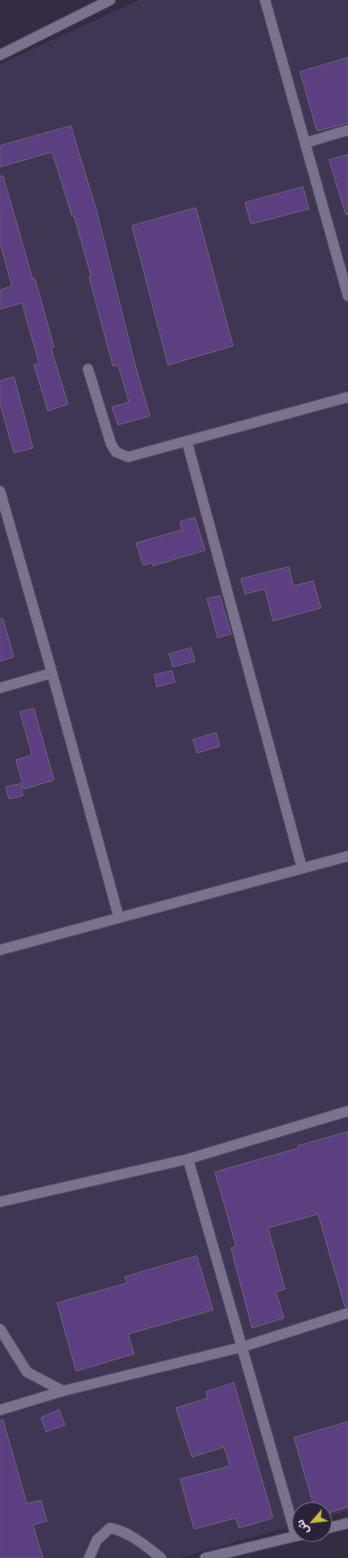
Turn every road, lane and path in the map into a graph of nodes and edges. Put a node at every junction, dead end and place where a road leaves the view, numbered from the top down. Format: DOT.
graph roads {
  1 [pos="110,0"];
  2 [pos="265,0"];
  3 [pos="0,55"];
  4 [pos="348,130"];
  5 [pos="305,142"];
  6 [pos="344,265"];
  7 [pos="348,296"];
  8 [pos="88,369"];
  9 [pos="348,397"];
  10 [pos="187,442"];
  11 [pos="0,491"];
  12 [pos="2,502"];
  13 [pos="52,672"];
  14 [pos="0,688"];
  15 [pos="348,856"];
  16 [pos="302,868"];
  17 [pos="119,918"];
  18 [pos="0,950"];
  19 [pos="348,1111"];
  20 [pos="188,1159"];
  21 [pos="0,1202"];
  22 [pos="348,1313"];
  23 [pos="0,1329"];
  24 [pos="242,1347"];
  25 [pos="63,1392"];
  26 [pos="0,1410"];
  27 [pos="292,1509"];
  28 [pos="348,1523"];
  29 [pos="332,1527"];
  30 [pos="292,1537"];
  31 [pos="89,1558"];
  32 [pos="161,1558"];
  33 [pos="205,1558"];
  1 -- 3 [label="street"];
  2 -- 5 [label="street"];
  4 -- 5 [label="street"];
  5 -- 6 [label="street"];
  6 -- 7 [label="street"];
  8 -- 10 [label="street"];
  9 -- 10 [label="street"];
  10 -- 16 [label="street"];
  11 -- 12 [label="street"];
  12 -- 13 [label="street"];
  13 -- 14 [label="street"];
  13 -- 17 [label="street"];
  15 -- 16 [label="street"];
  16 -- 17 [label="street"];
  17 -- 18 [label="street"];
  19 -- 20 [label="street"];
  20 -- 21 [label="street"];
  20 -- 24 [label="street"];
  22 -- 24 [label="street"];
  23 -- 25 [label="street"];
  24 -- 25 [label="street"];
  24 -- 27 [label="street"];
  25 -- 26 [label="street"];
  28 -- 29 [label="street"];
  30 -- 33 [label="street"];
  31 -- 32 [label="street"];
}
